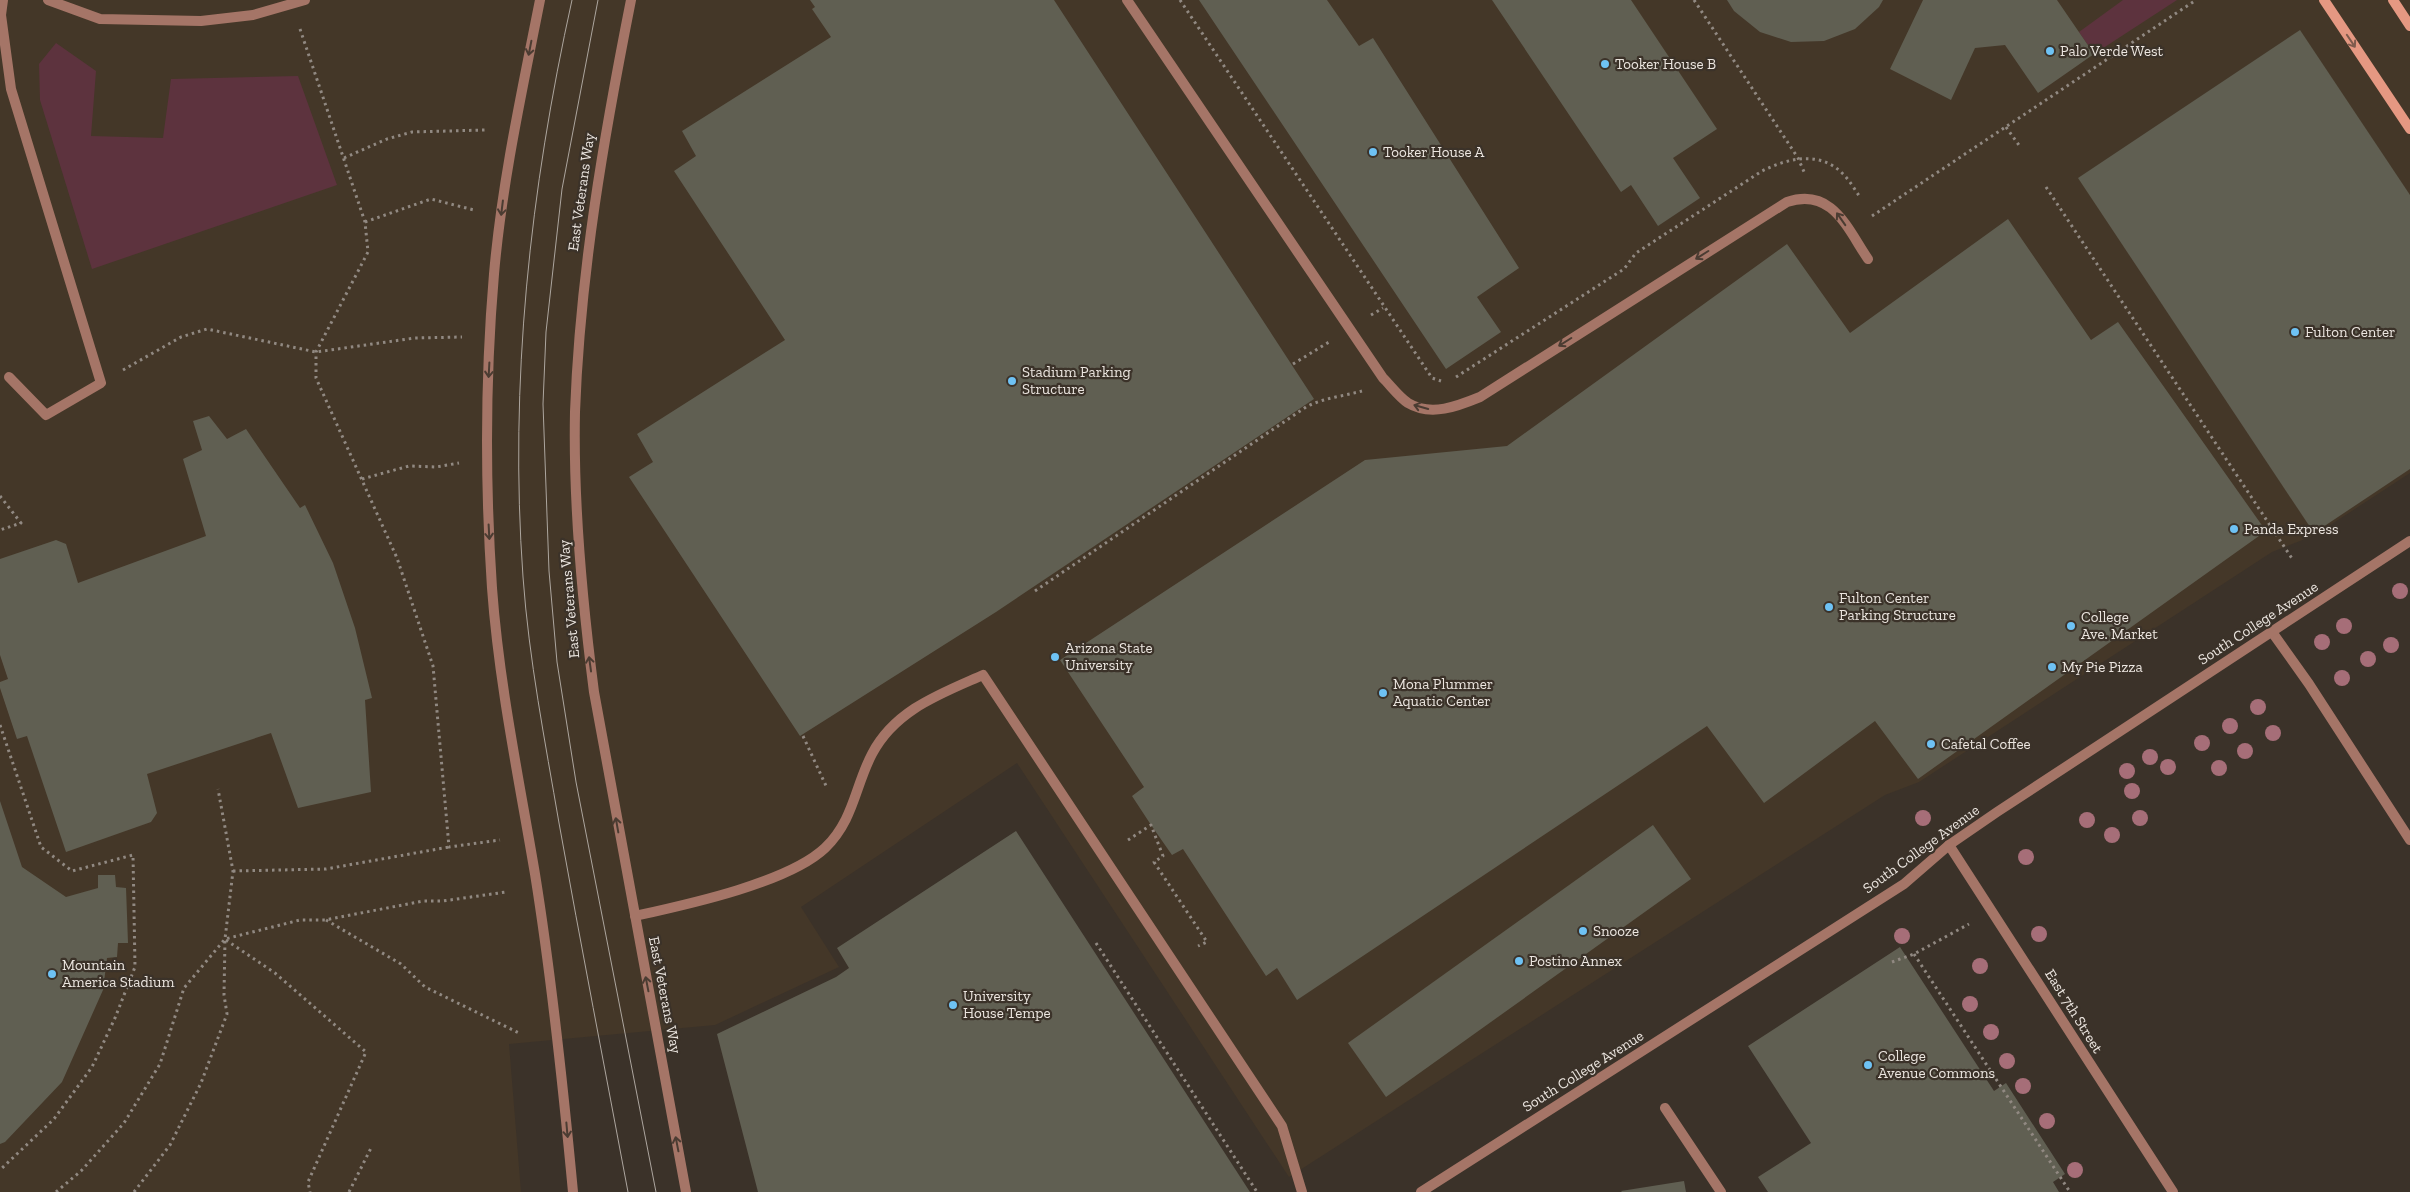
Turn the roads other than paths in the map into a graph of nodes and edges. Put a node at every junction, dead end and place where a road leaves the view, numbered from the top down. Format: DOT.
graph roads {
  1 [pos="3,0"];
  2 [pos="48,0"];
  3 [pos="305,0"];
  4 [pos="540,0"];
  5 [pos="632,0"];
  6 [pos="1127,0"];
  7 [pos="2324,0"];
  8 [pos="2392,0"];
  9 [pos="2410,26"];
  10 [pos="2410,129"];
  11 [pos="1868,259"];
  12 [pos="9,377"];
  13 [pos="2410,541"];
  14 [pos="2272,632"];
  15 [pos="2410,840"];
  16 [pos="1949,845"];
  17 [pos="634,916"];
  18 [pos="1665,1108"];
  19 [pos="573,1192"];
  20 [pos="686,1192"];
  21 [pos="1302,1192"];
  22 [pos="1420,1192"];
  23 [pos="1721,1192"];
  24 [pos="2173,1192"];
  1 -- 12 [label="street"];
  2 -- 3 [label="street"];
  4 -- 19 [label="street, one-way"];
  17 -- 5 [label="street, East Veterans Way, one-way"];
  11 -- 6 [label="street, one-way"];
  7 -- 10 [label="main road, one-way"];
  8 -- 9 [label="main road"];
  13 -- 14 [label="street, South College Avenue"];
  14 -- 15 [label="street"];
  14 -- 16 [label="street, South College Avenue"];
  16 -- 22 [label="street, South College Avenue"];
  16 -- 24 [label="street, East 7th Street"];
  20 -- 17 [label="street, East Veterans Way, one-way"];
  17 -- 21 [label="street"];
  18 -- 23 [label="street"];
}
